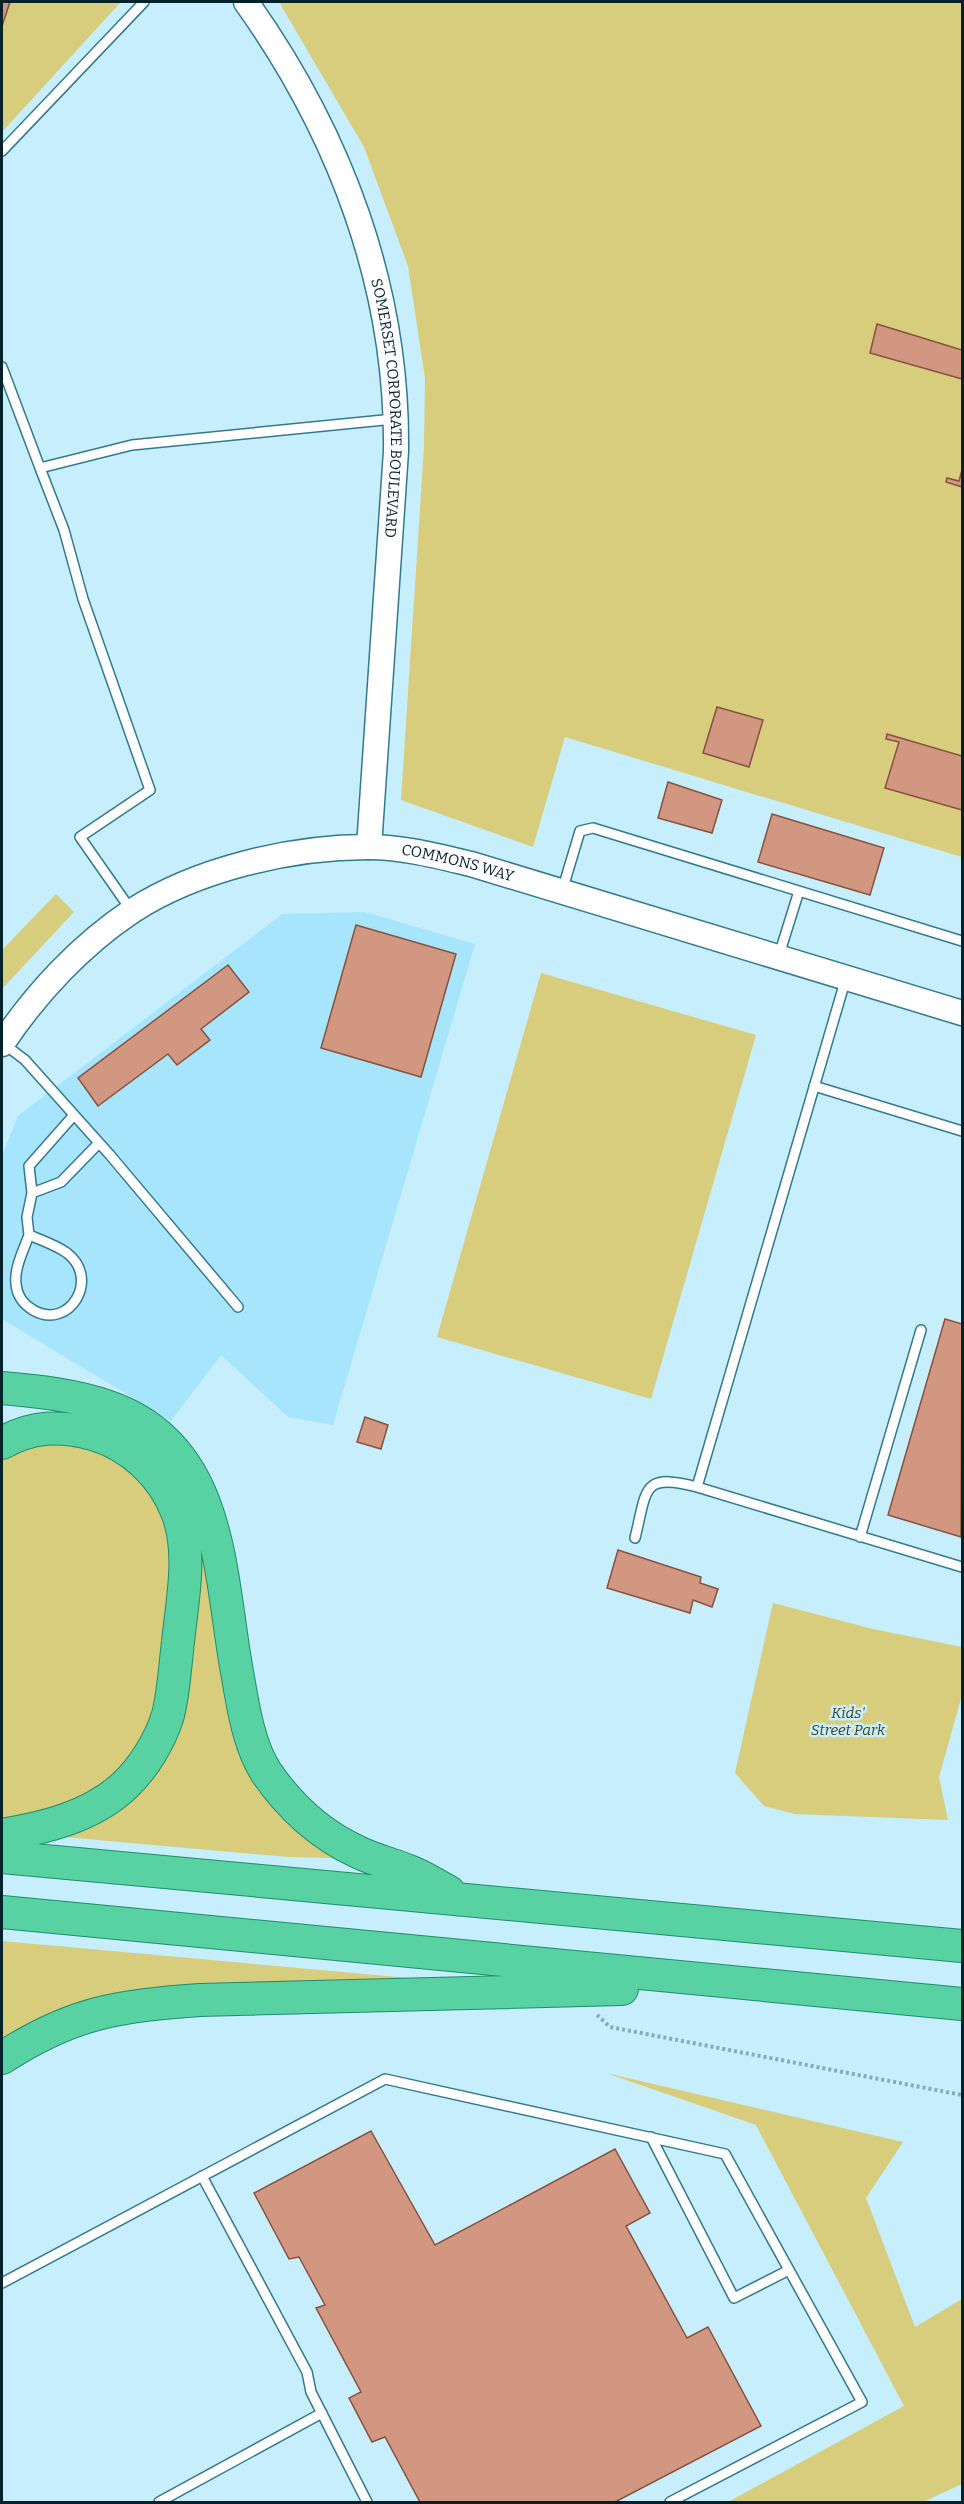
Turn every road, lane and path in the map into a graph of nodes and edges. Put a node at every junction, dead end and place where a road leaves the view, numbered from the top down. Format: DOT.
graph roads {
  1 [pos="144,2"];
  2 [pos="246,2"];
  3 [pos="2,151"];
  4 [pos="2,367"];
  5 [pos="396,419"];
  6 [pos="40,468"];
  7 [pos="369,847"];
  8 [pos="562,891"];
  9 [pos="799,891"];
  10 [pos="132,911"];
  11 [pos="963,941"];
  12 [pos="779,955"];
  13 [pos="846,978"];
  14 [pos="963,1013"];
  15 [pos="2,1043"];
  16 [pos="814,1086"];
  17 [pos="74,1115"];
  18 [pos="963,1131"];
  19 [pos="99,1143"];
  20 [pos="32,1192"];
  21 [pos="29,1235"];
  22 [pos="238,1307"];
  23 [pos="921,1330"];
  24 [pos="2,1388"];
  25 [pos="2,1422"];
  26 [pos="43,1427"];
  27 [pos="2,1443"];
  28 [pos="697,1487"];
  29 [pos="860,1537"];
  30 [pos="634,1538"];
  31 [pos="963,1567"];
  32 [pos="2,1835"];
  33 [pos="2,1857"];
  34 [pos="460,1899"];
  35 [pos="2,1912"];
  36 [pos="963,1946"];
  37 [pos="747,1983"];
  38 [pos="567,1988"];
  39 [pos="963,2004"];
  40 [pos="2,2058"];
  41 [pos="963,2095"];
  42 [pos="651,2137"];
  43 [pos="202,2176"];
  44 [pos="789,2270"];
  45 [pos="2,2283"];
  46 [pos="322,2414"];
  47 [pos="159,2502"];
  48 [pos="366,2502"];
  49 [pos="670,2502"];
  1 -- 3 [label="lane"];
  2 -- 5 [label="street, SOMERSET CORPORATE BOULEVARD"];
  4 -- 6 [label="lane"];
  5 -- 6 [label="lane"];
  5 -- 7 [label="street, SOMERSET CORPORATE BOULEVARD"];
  6 -- 10 [label="lane"];
  7 -- 8 [label="street, COMMONS WAY"];
  7 -- 10 [label="street, COMMONS WAY"];
  8 -- 9 [label="lane"];
  8 -- 12 [label="street, COMMONS WAY"];
  9 -- 11 [label="lane"];
  9 -- 12 [label="lane"];
  10 -- 15 [label="street, COMMONS WAY"];
  12 -- 13 [label="street, COMMONS WAY"];
  13 -- 14 [label="street, COMMONS WAY"];
  13 -- 16 [label="lane"];
  15 -- 17 [label="lane"];
  16 -- 18 [label="lane"];
  16 -- 28 [label="lane"];
  17 -- 19 [label="lane"];
  17 -- 20 [label="lane"];
  19 -- 20 [label="lane"];
  19 -- 22 [label="lane"];
  20 -- 21 [label="lane"];
  21 -- 21 [label="lane"];
  23 -- 29 [label="lane"];
  24 -- 34 [label="highway"];
  25 -- 26 [label="highway"];
  26 -- 27 [label="highway"];
  26 -- 32 [label="highway"];
  28 -- 29 [label="lane"];
  28 -- 30 [label="lane"];
  29 -- 31 [label="lane"];
  33 -- 34 [label="highway"];
  34 -- 36 [label="highway"];
  35 -- 37 [label="highway"];
  37 -- 38 [label="highway"];
  37 -- 39 [label="highway"];
  38 -- 40 [label="highway"];
  38 -- 41 [label="path"];
  42 -- 43 [label="lane"];
  42 -- 44 [label="lane"];
  42 -- 44 [label="lane"];
  43 -- 45 [label="lane"];
  43 -- 46 [label="lane"];
  44 -- 49 [label="lane"];
  46 -- 47 [label="lane"];
  46 -- 48 [label="lane"];
}
